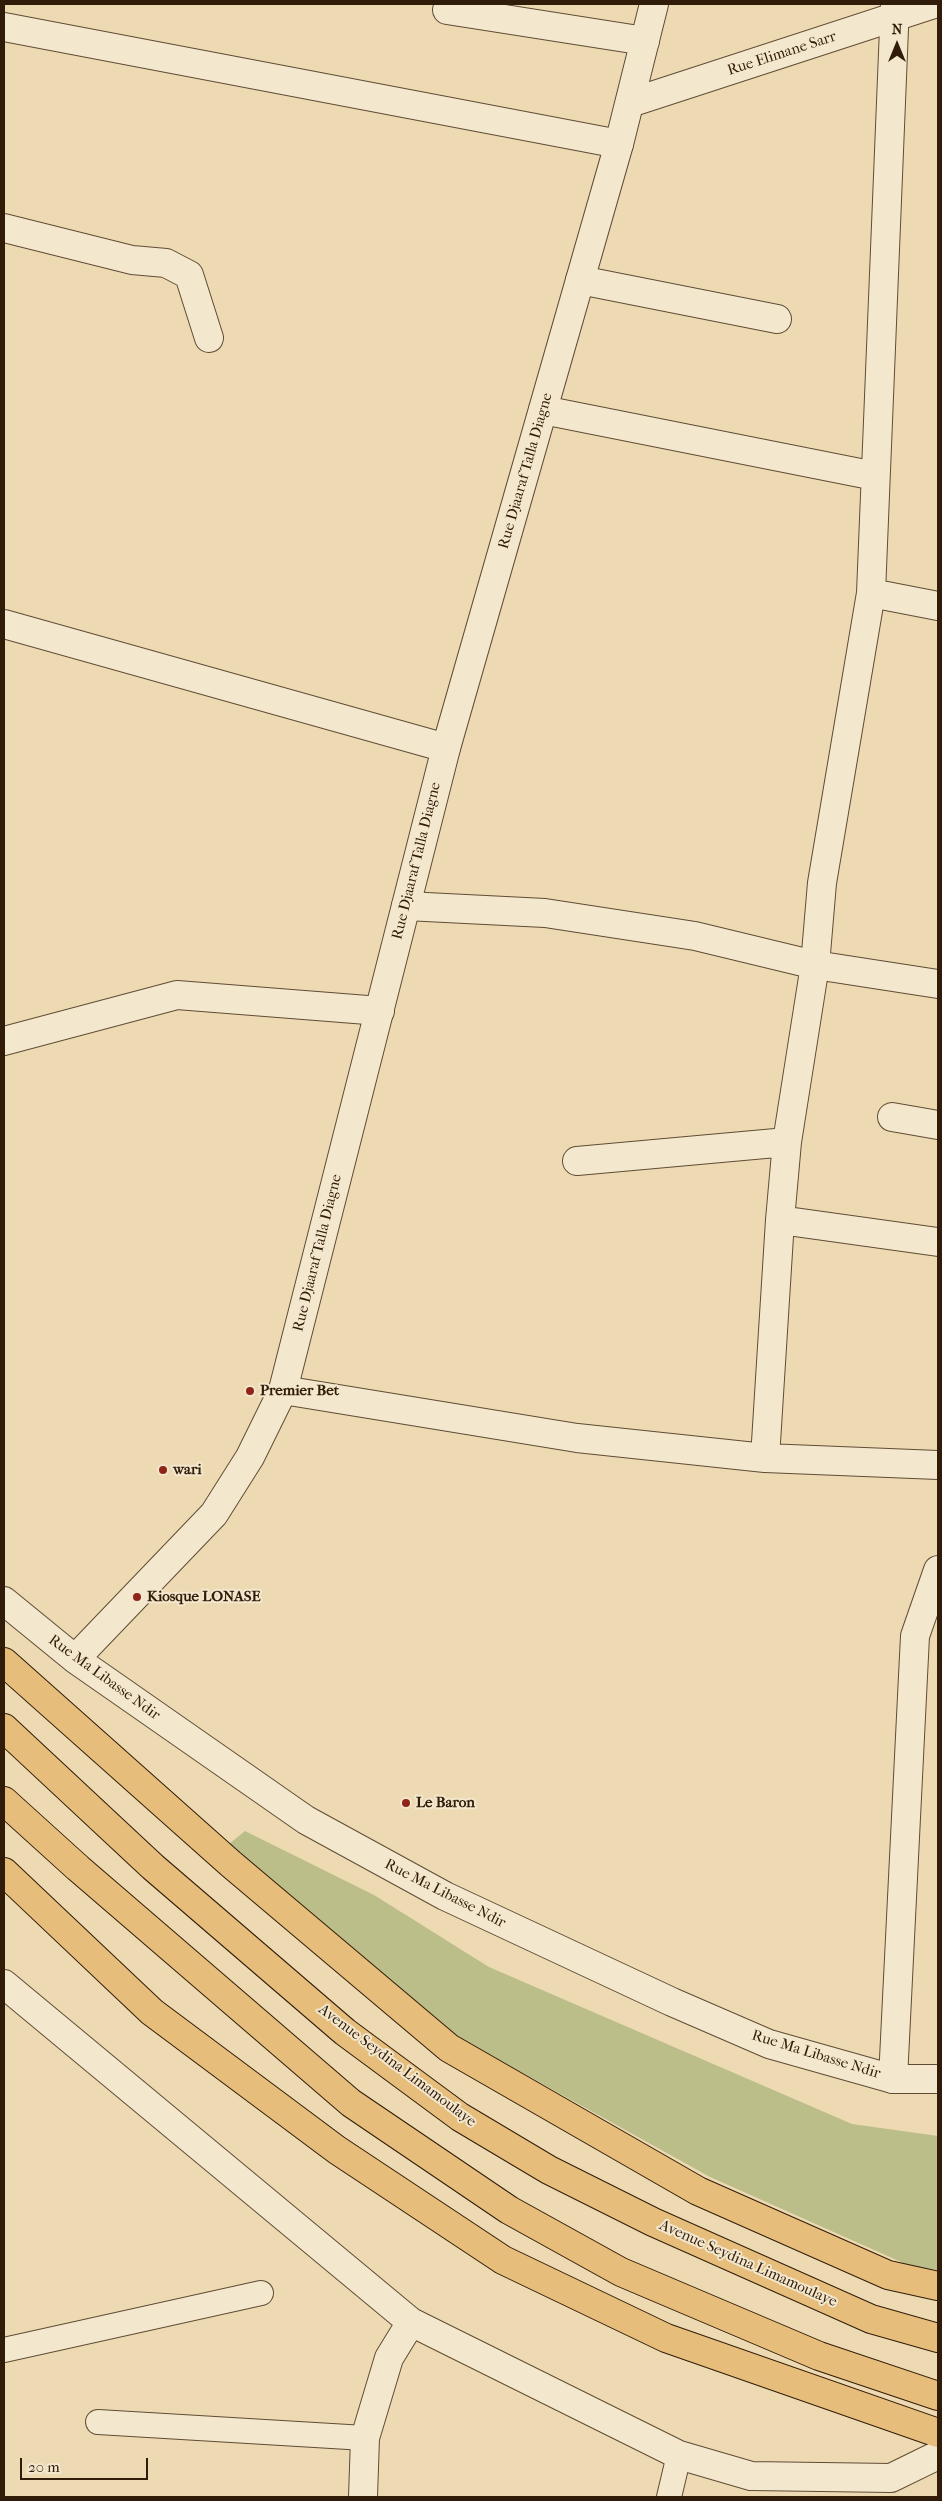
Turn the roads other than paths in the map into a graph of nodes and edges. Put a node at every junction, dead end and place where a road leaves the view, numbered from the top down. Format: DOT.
graph roads {
  1 [pos="654,4"];
  2 [pos="934,4"];
  3 [pos="447,10"];
  4 [pos="895,11"];
  5 [pos="4,27"];
  6 [pos="645,41"];
  7 [pos="630,103"];
  8 [pos="619,144"];
  9 [pos="4,228"];
  10 [pos="580,280"];
  11 [pos="777,320"];
  12 [pos="209,338"];
  13 [pos="543,410"];
  14 [pos="876,476"];
  15 [pos="871,592"];
  16 [pos="938,606"];
  17 [pos="4,624"];
  18 [pos="446,748"];
  19 [pos="406,906"];
  20 [pos="815,965"];
  21 [pos="938,984"];
  22 [pos="380,1010"];
  23 [pos="4,1041"];
  24 [pos="892,1117"];
  25 [pos="938,1125"];
  26 [pos="787,1142"];
  27 [pos="577,1161"];
  28 [pos="780,1220"];
  29 [pos="938,1242"];
  30 [pos="283,1390"];
  31 [pos="764,1458"];
  32 [pos="938,1465"];
  33 [pos="938,1570"];
  34 [pos="4,1601"];
  35 [pos="927,1636"];
  36 [pos="75,1659"];
  37 [pos="4,1662"];
  38 [pos="4,1728"];
  39 [pos="4,1802"];
  40 [pos="4,1872"];
  41 [pos="4,1984"];
  42 [pos="893,2079"];
  43 [pos="938,2079"];
  44 [pos="938,2286"];
  45 [pos="260,2293"];
  46 [pos="411,2322"];
  47 [pos="938,2338"];
  48 [pos="4,2350"];
  49 [pos="938,2396"];
  50 [pos="98,2422"];
  51 [pos="938,2433"];
  52 [pos="365,2438"];
  53 [pos="679,2455"];
  54 [pos="938,2455"];
  55 [pos="363,2497"];
  56 [pos="669,2497"];
  1 -- 6 [label="street, Rue Djaaraf Talla Diagne"];
  2 -- 4 [label="street, Rue Elimane Sarr"];
  3 -- 6 [label="street"];
  4 -- 7 [label="street, Rue Elimane Sarr"];
  4 -- 14 [label="street"];
  5 -- 8 [label="street"];
  6 -- 7 [label="street, Rue Djaaraf Talla Diagne"];
  7 -- 8 [label="street, Rue Djaaraf Talla Diagne"];
  8 -- 10 [label="street, Rue Djaaraf Talla Diagne"];
  9 -- 12 [label="street"];
  10 -- 11 [label="street"];
  10 -- 13 [label="street, Rue Djaaraf Talla Diagne"];
  13 -- 14 [label="street"];
  13 -- 18 [label="street, Rue Djaaraf Talla Diagne"];
  14 -- 15 [label="street"];
  15 -- 16 [label="street"];
  15 -- 20 [label="street"];
  17 -- 18 [label="street"];
  18 -- 19 [label="street, Rue Djaaraf Talla Diagne"];
  19 -- 20 [label="street"];
  19 -- 22 [label="street, Rue Djaaraf Talla Diagne"];
  20 -- 21 [label="street"];
  20 -- 26 [label="street"];
  22 -- 23 [label="street"];
  22 -- 30 [label="street, Rue Djaaraf Talla Diagne"];
  24 -- 25 [label="street"];
  26 -- 27 [label="street"];
  26 -- 28 [label="street"];
  28 -- 29 [label="street"];
  28 -- 31 [label="street"];
  30 -- 31 [label="street"];
  30 -- 36 [label="street, Rue Djaaraf Talla Diagne"];
  31 -- 32 [label="street"];
  33 -- 35 [label="street"];
  34 -- 36 [label="street, Rue Ma Libasse Ndir"];
  35 -- 42 [label="street"];
  36 -- 42 [label="street, Rue Ma Libasse Ndir"];
  37 -- 44 [label="highway"];
  38 -- 47 [label="highway, Avenue Seydina Limamoulaye"];
  39 -- 49 [label="highway"];
  40 -- 51 [label="highway"];
  41 -- 46 [label="street"];
  42 -- 43 [label="street, Rue Ma Libasse Ndir"];
  45 -- 48 [label="lane"];
  46 -- 52 [label="street"];
  46 -- 53 [label="street"];
  50 -- 52 [label="lane"];
  52 -- 55 [label="street"];
  53 -- 54 [label="street"];
  53 -- 56 [label="lane"];
}
